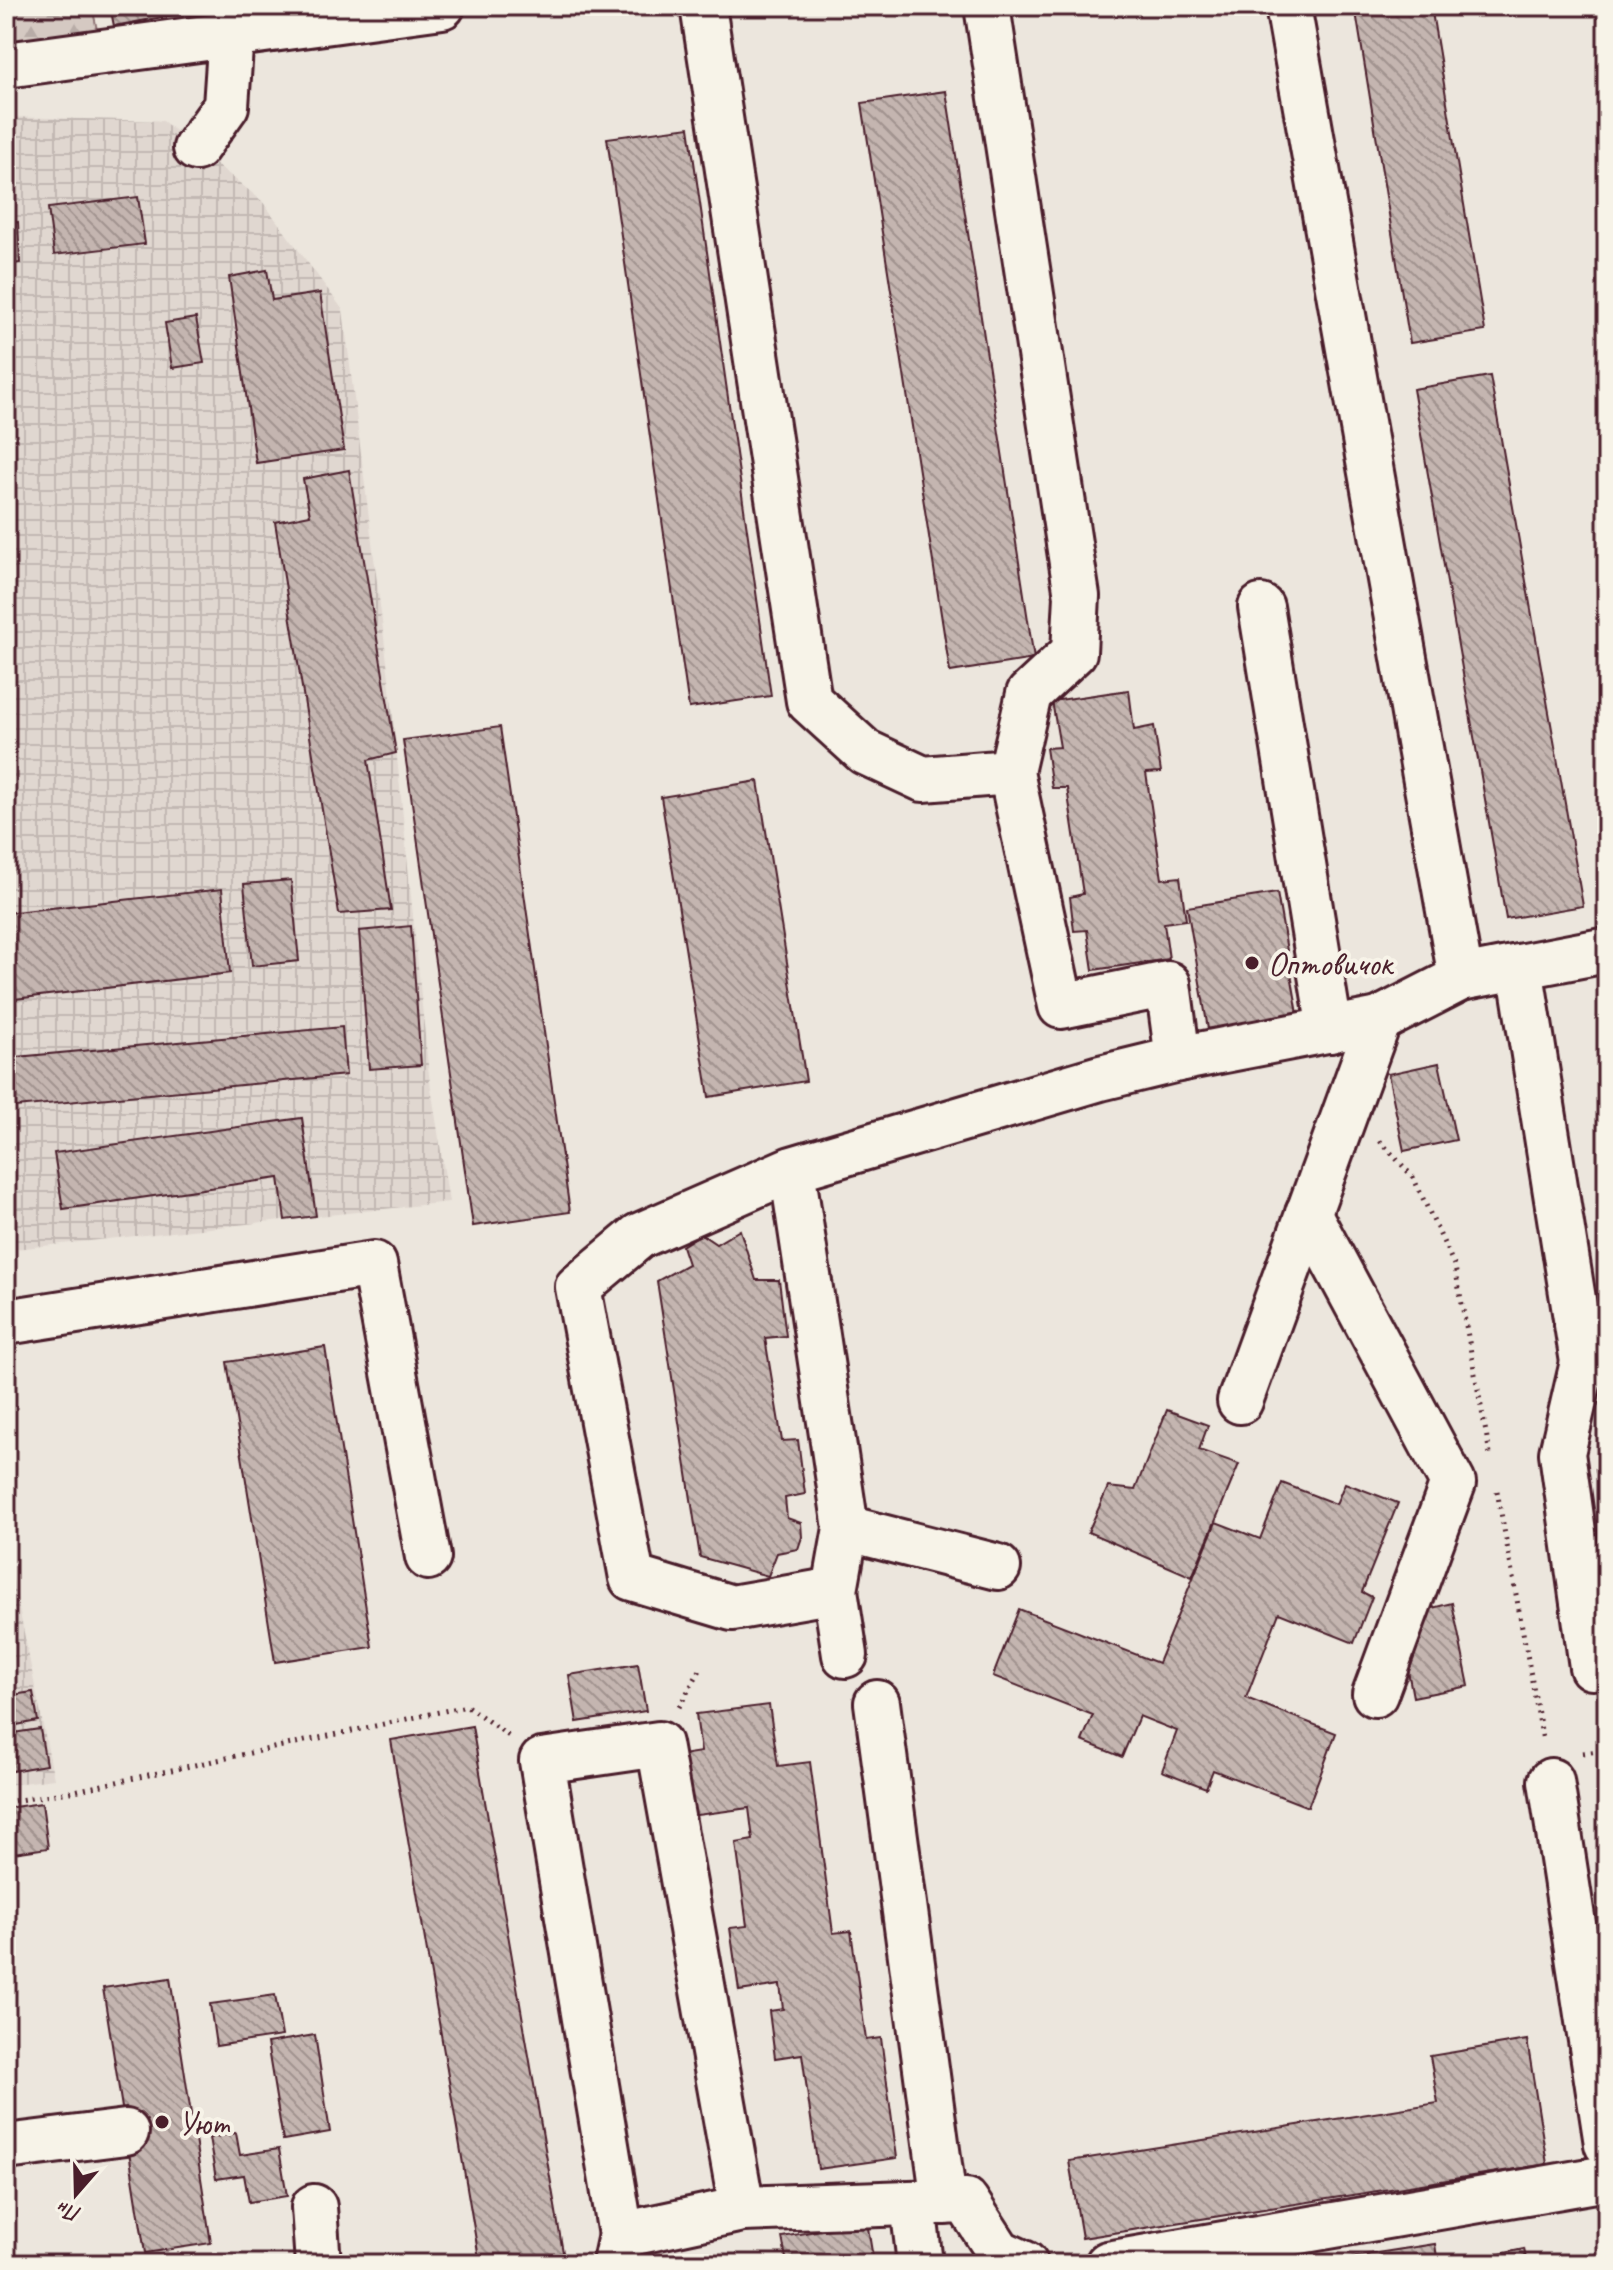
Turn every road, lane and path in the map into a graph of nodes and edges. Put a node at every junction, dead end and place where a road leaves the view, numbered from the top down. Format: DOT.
graph roads {
  1 [pos="442,6"];
  2 [pos="703,6"];
  3 [pos="987,6"];
  4 [pos="1288,6"];
  5 [pos="233,15"];
  6 [pos="6,65"];
  7 [pos="196,148"];
  8 [pos="1261,607"];
  9 [pos="1011,772"];
  10 [pos="1607,950"];
  11 [pos="1520,967"];
  12 [pos="1461,978"];
  13 [pos="1379,1020"];
  14 [pos="1330,1030"];
  15 [pos="1178,1059"];
  16 [pos="792,1169"];
  17 [pos="1308,1213"];
  18 [pos="6,1322"];
  19 [pos="1240,1401"];
  20 [pos="846,1528"];
  21 [pos="428,1557"];
  22 [pos="998,1567"];
  23 [pos="835,1590"];
  24 [pos="845,1655"];
  25 [pos="1607,1665"];
  26 [pos="1375,1694"];
  27 [pos="877,1703"];
  28 [pos="542,1761"];
  29 [pos="1551,1781"];
  30 [pos="6,1802"];
  31 [pos="126,2132"];
  32 [pos="1607,2144"];
  33 [pos="6,2147"];
  34 [pos="1607,2178"];
  35 [pos="928,2203"];
  36 [pos="314,2207"];
  37 [pos="742,2209"];
  38 [pos="618,2250"];
  39 [pos="318,2264"];
  40 [pos="920,2264"];
  41 [pos="1025,2264"];
  42 [pos="1108,2264"];
  1 -- 5 [label="street"];
  2 -- 9 [label="street"];
  3 -- 9 [label="street"];
  4 -- 12 [label="street"];
  5 -- 6 [label="street"];
  5 -- 7 [label="street"];
  8 -- 14 [label="street"];
  9 -- 15 [label="street"];
  10 -- 11 [label="street"];
  11 -- 12 [label="street"];
  11 -- 25 [label="street"];
  12 -- 13 [label="street"];
  13 -- 14 [label="street"];
  13 -- 17 [label="street"];
  14 -- 15 [label="street"];
  15 -- 16 [label="street"];
  16 -- 20 [label="street"];
  16 -- 23 [label="street"];
  17 -- 19 [label="street"];
  17 -- 26 [label="street"];
  18 -- 21 [label="street"];
  20 -- 22 [label="street"];
  20 -- 23 [label="street"];
  23 -- 24 [label="street"];
  27 -- 35 [label="street"];
  28 -- 30 [label="path"];
  28 -- 37 [label="street"];
  28 -- 38 [label="street"];
  29 -- 32 [label="street"];
  31 -- 33 [label="street"];
  34 -- 42 [label="street"];
  35 -- 37 [label="street"];
  35 -- 40 [label="street"];
  35 -- 41 [label="street"];
  36 -- 39 [label="street"];
  37 -- 38 [label="street"];
}
